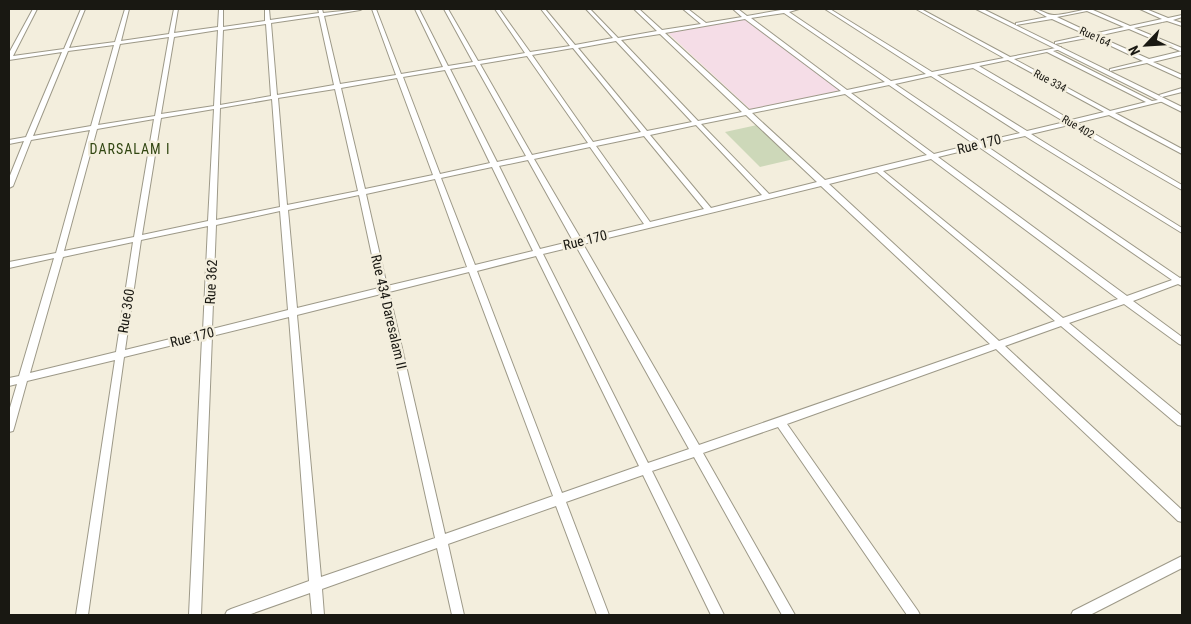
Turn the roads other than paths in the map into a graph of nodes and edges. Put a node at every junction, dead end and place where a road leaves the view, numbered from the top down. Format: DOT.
graph roads {
  1 [pos="35,9"];
  2 [pos="83,9"];
  3 [pos="127,9"];
  4 [pos="176,9"];
  5 [pos="221,9"];
  6 [pos="267,9"];
  7 [pos="360,9"];
  8 [pos="374,9"];
  9 [pos="417,9"];
  10 [pos="446,9"];
  11 [pos="497,9"];
  12 [pos="542,9"];
  13 [pos="588,9"];
  14 [pos="636,9"];
  15 [pos="685,9"];
  16 [pos="736,9"];
  17 [pos="797,9"];
  18 [pos="827,9"];
  19 [pos="918,9"];
  20 [pos="980,9"];
  21 [pos="988,9"];
  22 [pos="1035,9"];
  23 [pos="1090,9"];
  24 [pos="1142,9"];
  25 [pos="782,10"];
  26 [pos="321,11"];
  27 [pos="1182,16"];
  28 [pos="747,17"];
  29 [pos="1052,17"];
  30 [pos="1168,19"];
  31 [pos="268,22"];
  32 [pos="704,24"];
  33 [pos="1018,24"];
  34 [pos="1182,25"];
  35 [pos="1129,27"];
  36 [pos="220,28"];
  37 [pos="660,32"];
  38 [pos="172,35"];
  39 [pos="1092,35"];
  40 [pos="20,38"];
  41 [pos="9,39"];
  42 [pos="616,39"];
  43 [pos="117,43"];
  44 [pos="574,46"];
  45 [pos="1058,46"];
  46 [pos="67,50"];
  47 [pos="1049,51"];
  48 [pos="1182,52"];
  49 [pos="528,54"];
  50 [pos="9,58"];
  51 [pos="1009,59"];
  52 [pos="1148,62"];
  53 [pos="478,63"];
  54 [pos="974,66"];
  55 [pos="447,68"];
  56 [pos="1112,70"];
  57 [pos="932,75"];
  58 [pos="400,76"];
  59 [pos="1182,78"];
  60 [pos="891,83"];
  61 [pos="338,86"];
  62 [pos="1182,90"];
  63 [pos="847,92"];
  64 [pos="274,97"];
  65 [pos="1162,97"];
  66 [pos="1150,102"];
  67 [pos="1182,105"];
  68 [pos="217,107"];
  69 [pos="1182,110"];
  70 [pos="1108,112"];
  71 [pos="748,113"];
  72 [pos="156,117"];
  73 [pos="1069,122"];
  74 [pos="697,123"];
  75 [pos="94,127"];
  76 [pos="1025,133"];
  77 [pos="646,134"];
  78 [pos="28,139"];
  79 [pos="9,142"];
  80 [pos="979,144"];
  81 [pos="592,145"];
  82 [pos="1182,152"];
  83 [pos="932,156"];
  84 [pos="531,158"];
  85 [pos="493,165"];
  86 [pos="877,169"];
  87 [pos="438,177"];
  88 [pos="822,182"];
  89 [pos="9,186"];
  90 [pos="1182,188"];
  91 [pos="362,192"];
  92 [pos="767,196"];
  93 [pos="283,209"];
  94 [pos="709,210"];
  95 [pos="213,223"];
  96 [pos="648,225"];
  97 [pos="1182,231"];
  98 [pos="137,239"];
  99 [pos="579,242"];
  100 [pos="537,252"];
  101 [pos="60,255"];
  102 [pos="9,266"];
  103 [pos="472,268"];
  104 [pos="1181,281"];
  105 [pos="384,290"];
  106 [pos="1126,300"];
  107 [pos="292,312"];
  108 [pos="1062,323"];
  109 [pos="208,333"];
  110 [pos="1182,342"];
  111 [pos="998,345"];
  112 [pos="119,355"];
  113 [pos="23,378"];
  114 [pos="9,382"];
  115 [pos="780,422"];
  116 [pos="1182,422"];
  117 [pos="9,428"];
  118 [pos="698,451"];
  119 [pos="646,469"];
  120 [pos="559,500"];
  121 [pos="1182,517"];
  122 [pos="441,541"];
  123 [pos="1182,562"];
  124 [pos="315,586"];
  125 [pos="82,615"];
  126 [pos="195,615"];
  127 [pos="231,615"];
  128 [pos="318,615"];
  129 [pos="458,615"];
  130 [pos="603,615"];
  131 [pos="718,615"];
  132 [pos="789,615"];
  133 [pos="914,615"];
  134 [pos="1077,615"];
  1 -- 40 [label="street"];
  2 -- 46 [label="street"];
  3 -- 43 [label="street"];
  4 -- 38 [label="street, Rue 360"];
  5 -- 36 [label="street, Rue 362"];
  6 -- 31 [label="street"];
  7 -- 26 [label="street"];
  8 -- 58 [label="street"];
  9 -- 55 [label="street"];
  10 -- 53 [label="street"];
  11 -- 49 [label="street"];
  12 -- 44 [label="street"];
  13 -- 42 [label="street"];
  14 -- 37 [label="street"];
  15 -- 32 [label="street"];
  16 -- 28 [label="street"];
  17 -- 25 [label="street"];
  18 -- 57 [label="street"];
  19 -- 51 [label="street, Rue 334"];
  20 -- 45 [label="main road"];
  21 -- 33 [label="main road"];
  22 -- 29 [label="street, Rue164"];
  23 -- 29 [label="street"];
  23 -- 35 [label="street"];
  24 -- 30 [label="street"];
  25 -- 28 [label="street"];
  25 -- 60 [label="street"];
  26 -- 31 [label="street"];
  26 -- 61 [label="street, Rue 434 Daresalam II"];
  27 -- 30 [label="street"];
  28 -- 32 [label="street"];
  28 -- 63 [label="street"];
  29 -- 33 [label="street"];
  29 -- 39 [label="street, Rue164"];
  30 -- 34 [label="street"];
  30 -- 35 [label="street"];
  31 -- 36 [label="street"];
  31 -- 64 [label="street"];
  32 -- 37 [label="street"];
  33 -- 45 [label="main road"];
  35 -- 39 [label="street"];
  35 -- 48 [label="street"];
  36 -- 38 [label="street"];
  36 -- 68 [label="street, Rue 362"];
  37 -- 42 [label="street"];
  37 -- 71 [label="street"];
  38 -- 43 [label="street"];
  38 -- 72 [label="street, Rue 360"];
  39 -- 45 [label="street"];
  39 -- 52 [label="street, Rue164"];
  40 -- 41 [label="street"];
  40 -- 50 [label="street"];
  42 -- 44 [label="street"];
  42 -- 74 [label="street"];
  43 -- 46 [label="street"];
  43 -- 75 [label="street"];
  44 -- 49 [label="street"];
  44 -- 77 [label="street"];
  45 -- 47 [label="street"];
  45 -- 56 [label="main road"];
  45 -- 65 [label="main road"];
  46 -- 50 [label="street"];
  46 -- 78 [label="street"];
  47 -- 51 [label="street"];
  47 -- 66 [label="street"];
  48 -- 52 [label="street"];
  49 -- 53 [label="street"];
  49 -- 81 [label="street"];
  51 -- 54 [label="street"];
  51 -- 70 [label="street, Rue 334"];
  52 -- 56 [label="street"];
  52 -- 59 [label="street, Rue164"];
  53 -- 55 [label="street"];
  53 -- 84 [label="street"];
  54 -- 57 [label="street"];
  54 -- 73 [label="street, Rue 402"];
  55 -- 58 [label="street"];
  55 -- 85 [label="street"];
  56 -- 65 [label="main road"];
  57 -- 60 [label="street"];
  57 -- 76 [label="street"];
  58 -- 61 [label="street"];
  58 -- 87 [label="street"];
  60 -- 63 [label="street"];
  60 -- 80 [label="street"];
  61 -- 64 [label="street"];
  61 -- 91 [label="street, Rue 434 Daresalam II"];
  62 -- 65 [label="street"];
  63 -- 71 [label="street"];
  63 -- 83 [label="street"];
  64 -- 68 [label="street"];
  64 -- 93 [label="street"];
  65 -- 66 [label="street, Rue 170"];
  65 -- 67 [label="main road"];
  65 -- 69 [label="main road"];
  66 -- 70 [label="street, Rue 170"];
  68 -- 72 [label="street"];
  68 -- 95 [label="street, Rue 362"];
  70 -- 73 [label="street, Rue 170"];
  70 -- 82 [label="street, Rue 334"];
  71 -- 74 [label="street"];
  71 -- 88 [label="street"];
  72 -- 75 [label="street"];
  72 -- 98 [label="street, Rue 360"];
  73 -- 76 [label="street, Rue 170"];
  73 -- 90 [label="street, Rue 402"];
  74 -- 77 [label="street"];
  74 -- 92 [label="street"];
  75 -- 78 [label="street"];
  75 -- 101 [label="street"];
  76 -- 80 [label="street, Rue 170"];
  76 -- 97 [label="street"];
  77 -- 81 [label="street"];
  77 -- 94 [label="street"];
  78 -- 79 [label="street"];
  78 -- 89 [label="street"];
  80 -- 83 [label="street, Rue 170"];
  80 -- 104 [label="street"];
  81 -- 84 [label="street"];
  81 -- 96 [label="street"];
  83 -- 86 [label="street, Rue 170"];
  83 -- 106 [label="street"];
  84 -- 85 [label="street"];
  84 -- 99 [label="street"];
  85 -- 87 [label="street"];
  85 -- 100 [label="street"];
  86 -- 88 [label="street, Rue 170"];
  86 -- 108 [label="street"];
  87 -- 91 [label="street"];
  87 -- 103 [label="street"];
  88 -- 92 [label="street, Rue 170"];
  88 -- 111 [label="street"];
  91 -- 93 [label="street"];
  91 -- 105 [label="street, Rue 434 Daresalam II"];
  92 -- 94 [label="street, Rue 170"];
  93 -- 95 [label="street"];
  93 -- 107 [label="street"];
  94 -- 96 [label="street, Rue 170"];
  95 -- 98 [label="street"];
  95 -- 109 [label="street, Rue 362"];
  96 -- 99 [label="street, Rue 170"];
  98 -- 101 [label="street"];
  98 -- 112 [label="street, Rue 360"];
  99 -- 100 [label="street, Rue 170"];
  99 -- 118 [label="street"];
  100 -- 103 [label="street, Rue 170"];
  100 -- 119 [label="street"];
  101 -- 102 [label="street"];
  101 -- 113 [label="street"];
  103 -- 105 [label="street, Rue 170"];
  103 -- 120 [label="street"];
  104 -- 106 [label="street"];
  105 -- 107 [label="street, Rue 170"];
  105 -- 122 [label="street, Rue 434 Daresalam II"];
  106 -- 108 [label="street"];
  106 -- 110 [label="street"];
  107 -- 109 [label="street, Rue 170"];
  107 -- 124 [label="street"];
  108 -- 111 [label="street"];
  108 -- 116 [label="street"];
  109 -- 112 [label="street, Rue 170"];
  109 -- 126 [label="street, Rue 362"];
  111 -- 115 [label="street"];
  111 -- 121 [label="street"];
  112 -- 113 [label="street, Rue 170"];
  112 -- 125 [label="street, Rue 360"];
  113 -- 114 [label="street, Rue 170"];
  113 -- 117 [label="street"];
  115 -- 118 [label="street"];
  115 -- 133 [label="street"];
  118 -- 119 [label="street"];
  118 -- 132 [label="street"];
  119 -- 120 [label="street"];
  119 -- 131 [label="street"];
  120 -- 122 [label="street"];
  120 -- 130 [label="street"];
  122 -- 124 [label="street"];
  122 -- 129 [label="street, Rue 434 Daresalam II"];
  123 -- 134 [label="street"];
  124 -- 127 [label="street"];
  124 -- 128 [label="street"];
}
